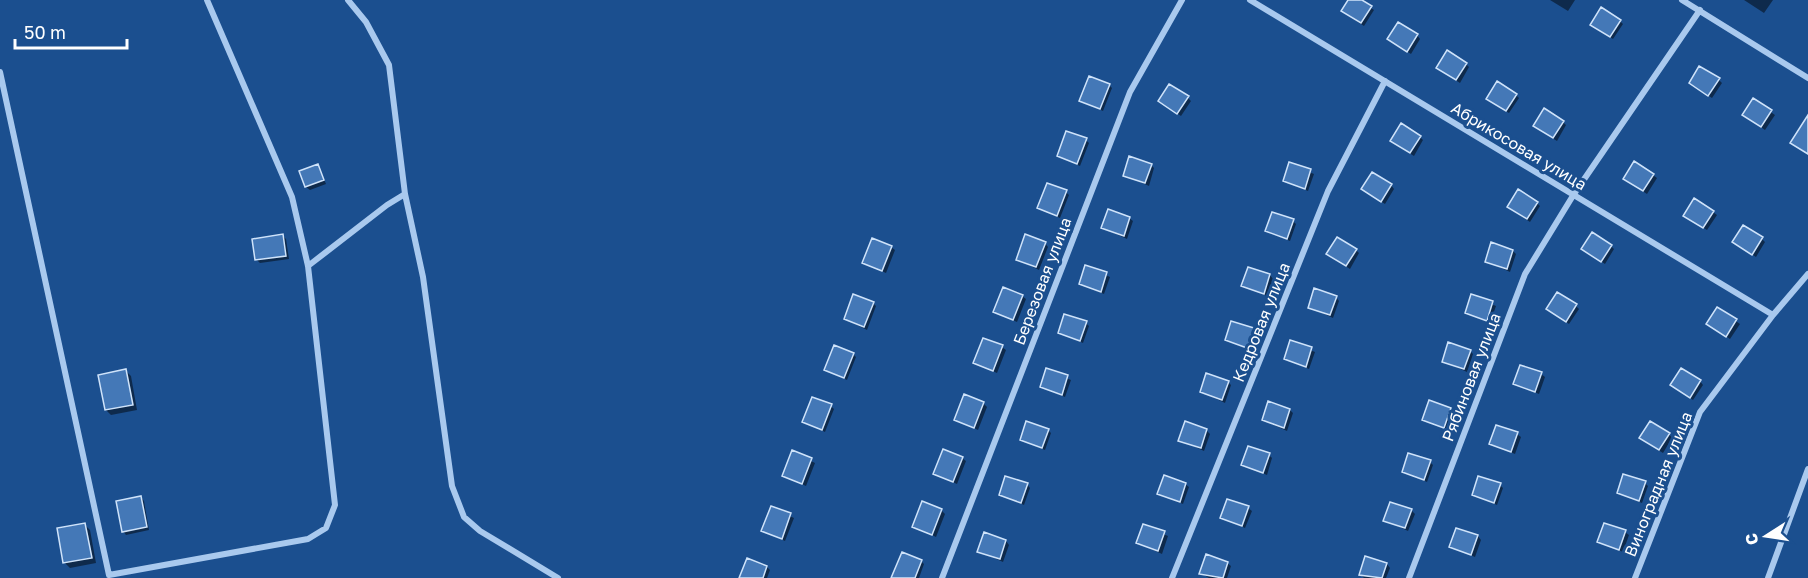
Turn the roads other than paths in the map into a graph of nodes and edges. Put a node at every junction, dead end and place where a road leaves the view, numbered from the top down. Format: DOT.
graph roads {
  1 [pos="207,0"];
  2 [pos="348,0"];
  3 [pos="1182,0"];
  4 [pos="1250,0"];
  5 [pos="1682,0"];
  6 [pos="1700,10"];
  7 [pos="0,72"];
  8 [pos="1808,78"];
  9 [pos="1385,81"];
  10 [pos="405,194"];
  11 [pos="1574,194"];
  12 [pos="308,266"];
  13 [pos="1808,274"];
  14 [pos="1773,315"];
  15 [pos="1808,470"];
  16 [pos="558,578"];
  17 [pos="942,578"];
  18 [pos="1172,578"];
  19 [pos="1409,578"];
  20 [pos="1635,578"];
  21 [pos="1768,578"];
  1 -- 12 [label="street"];
  2 -- 10 [label="street"];
  3 -- 17 [label="street, Березовая улица"];
  4 -- 9 [label="street, Абрикосовая улица"];
  5 -- 6 [label="street"];
  6 -- 8 [label="street"];
  6 -- 11 [label="street, Рябиновая улица"];
  7 -- 12 [label="street"];
  9 -- 11 [label="street, Абрикосовая улица"];
  9 -- 18 [label="street, Кедровая улица"];
  10 -- 12 [label="street"];
  10 -- 16 [label="street"];
  11 -- 14 [label="street, Абрикосовая улица"];
  11 -- 19 [label="street, Рябиновая улица"];
  13 -- 14 [label="street, Виноградная улица"];
  14 -- 20 [label="street, Виноградная улица"];
  15 -- 21 [label="street"];
}
